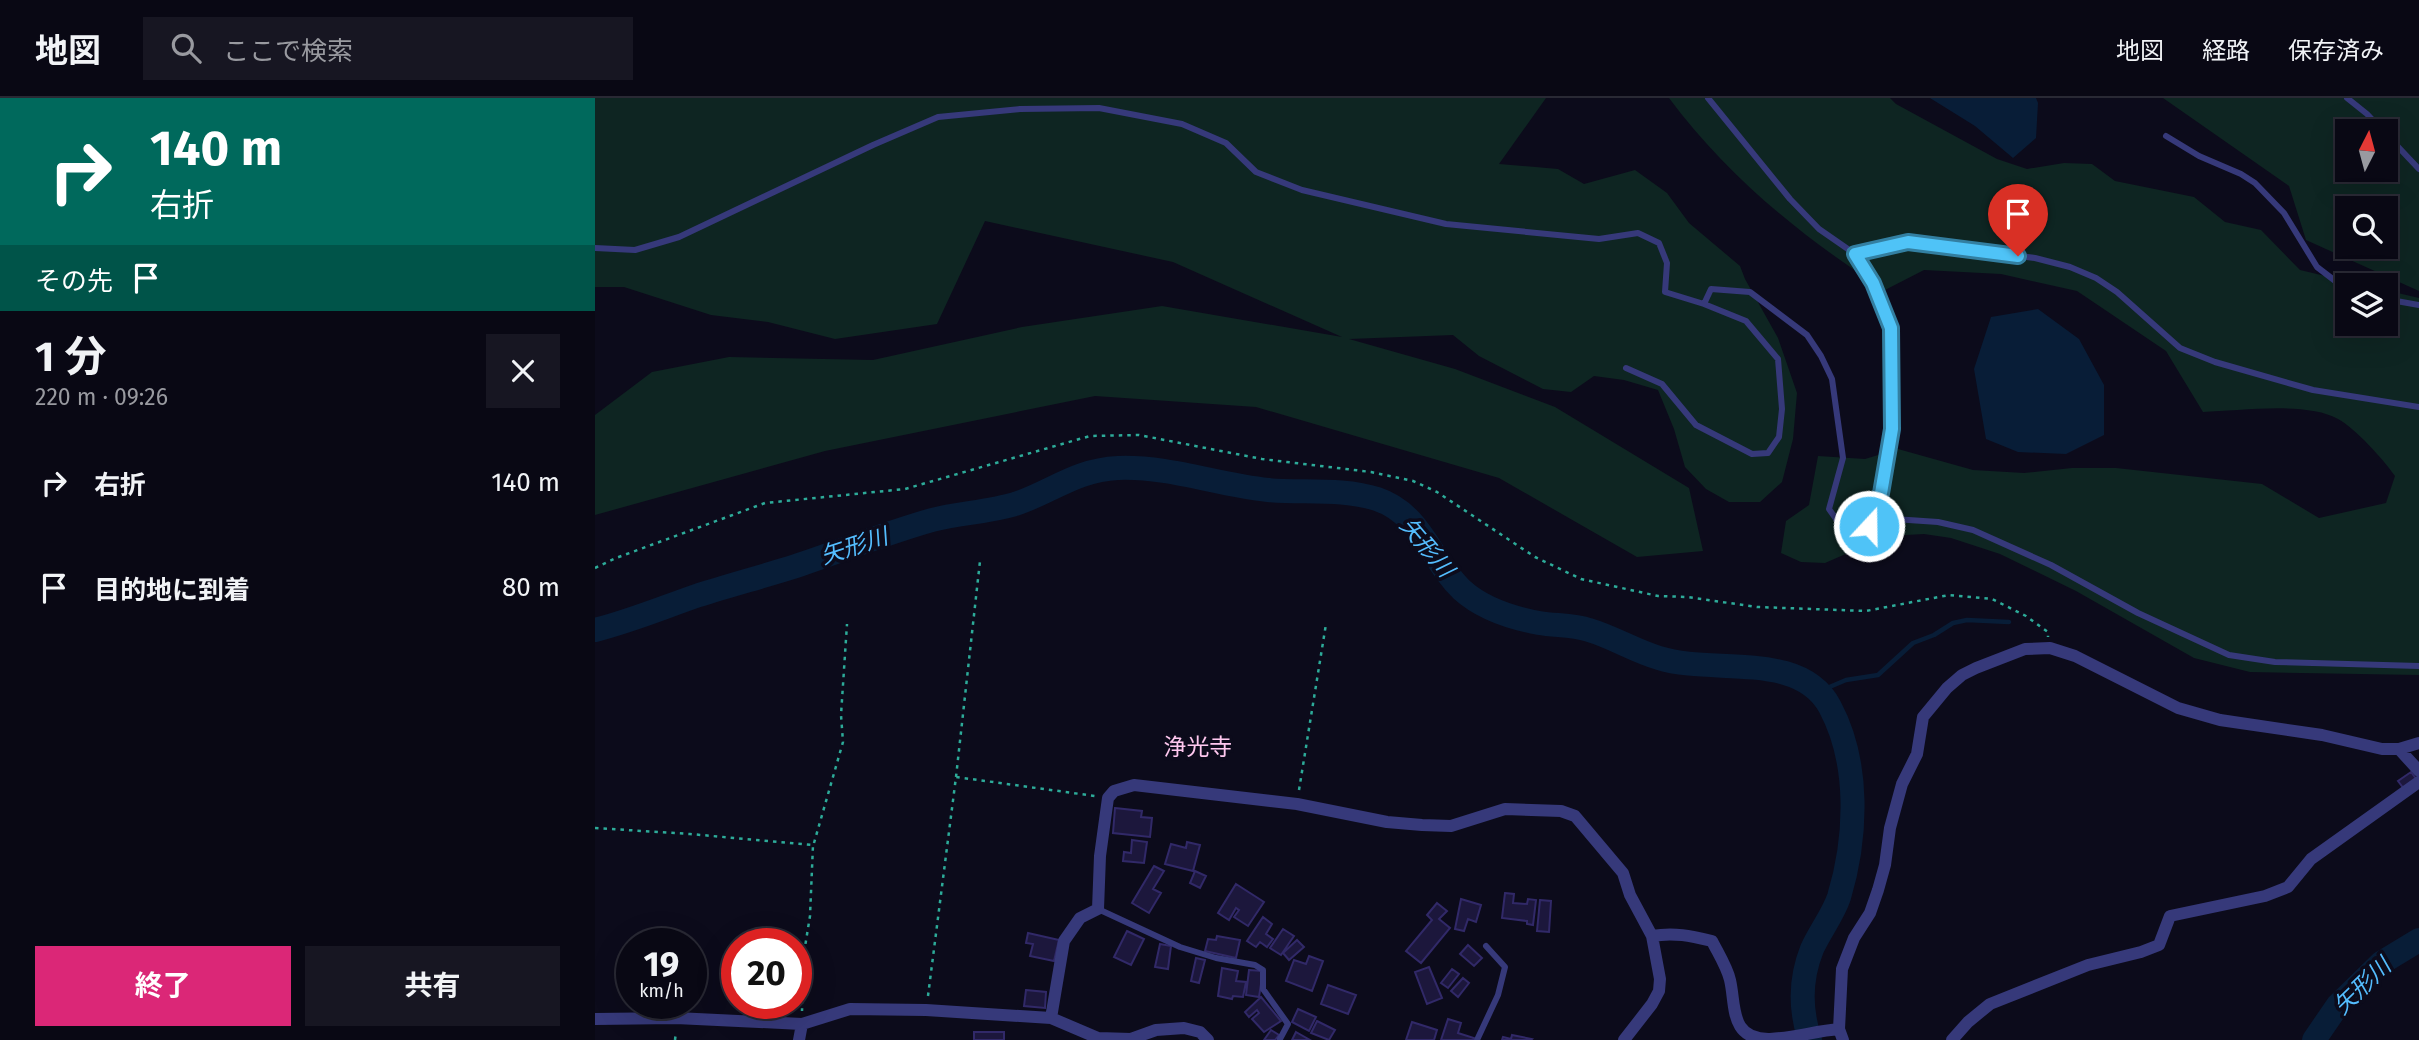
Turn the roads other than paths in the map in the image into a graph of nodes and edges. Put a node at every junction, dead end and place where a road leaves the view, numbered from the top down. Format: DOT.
graph roads {
  1 [pos="1709,98"];
  2 [pos="2347,98"];
  3 [pos="2372,119"];
  4 [pos="2166,136"];
  5 [pos="2398,147"];
  6 [pos="2419,169"];
  7 [pos="595,248"];
  8 [pos="1855,254"];
  9 [pos="2335,281"];
  10 [pos="2398,301"];
  11 [pos="1704,303"];
  12 [pos="2419,305"];
  13 [pos="1626,368"];
  14 [pos="2419,407"];
  15 [pos="1879,518"];
  16 [pos="2419,666"];
  17 [pos="2419,743"];
  18 [pos="2399,749"];
  19 [pos="2419,771"];
  20 [pos="2419,782"];
  21 [pos="1098,909"];
  22 [pos="1652,936"];
  23 [pos="1486,946"];
  24 [pos="1051,1018"];
  25 [pos="595,1020"];
  26 [pos="802,1024"];
  27 [pos="1841,1035"];
  28 [pos="1280,1039"];
  29 [pos="799,1040"];
  30 [pos="1208,1040"];
  31 [pos="1477,1040"];
  32 [pos="1624,1040"];
  33 [pos="1952,1040"];
  1 -- 8 [label="lane"];
  2 -- 3 [label="lane"];
  4 -- 9 [label="lane"];
  5 -- 6 [label="lane"];
  7 -- 11 [label="lane"];
  8 -- 14 [label="lane"];
  8 -- 15 [label="lane"];
  10 -- 12 [label="lane"];
  11 -- 13 [label="lane"];
  11 -- 15 [label="lane"];
  15 -- 16 [label="lane"];
  17 -- 18 [label="street"];
  18 -- 19 [label="street"];
  18 -- 27 [label="street"];
  20 -- 33 [label="street"];
  21 -- 22 [label="street"];
  21 -- 24 [label="street"];
  21 -- 28 [label="lane"];
  22 -- 27 [label="street"];
  22 -- 32 [label="street"];
  23 -- 31 [label="lane"];
  24 -- 26 [label="street"];
  24 -- 30 [label="street"];
  25 -- 26 [label="street"];
  26 -- 29 [label="street"];
}
